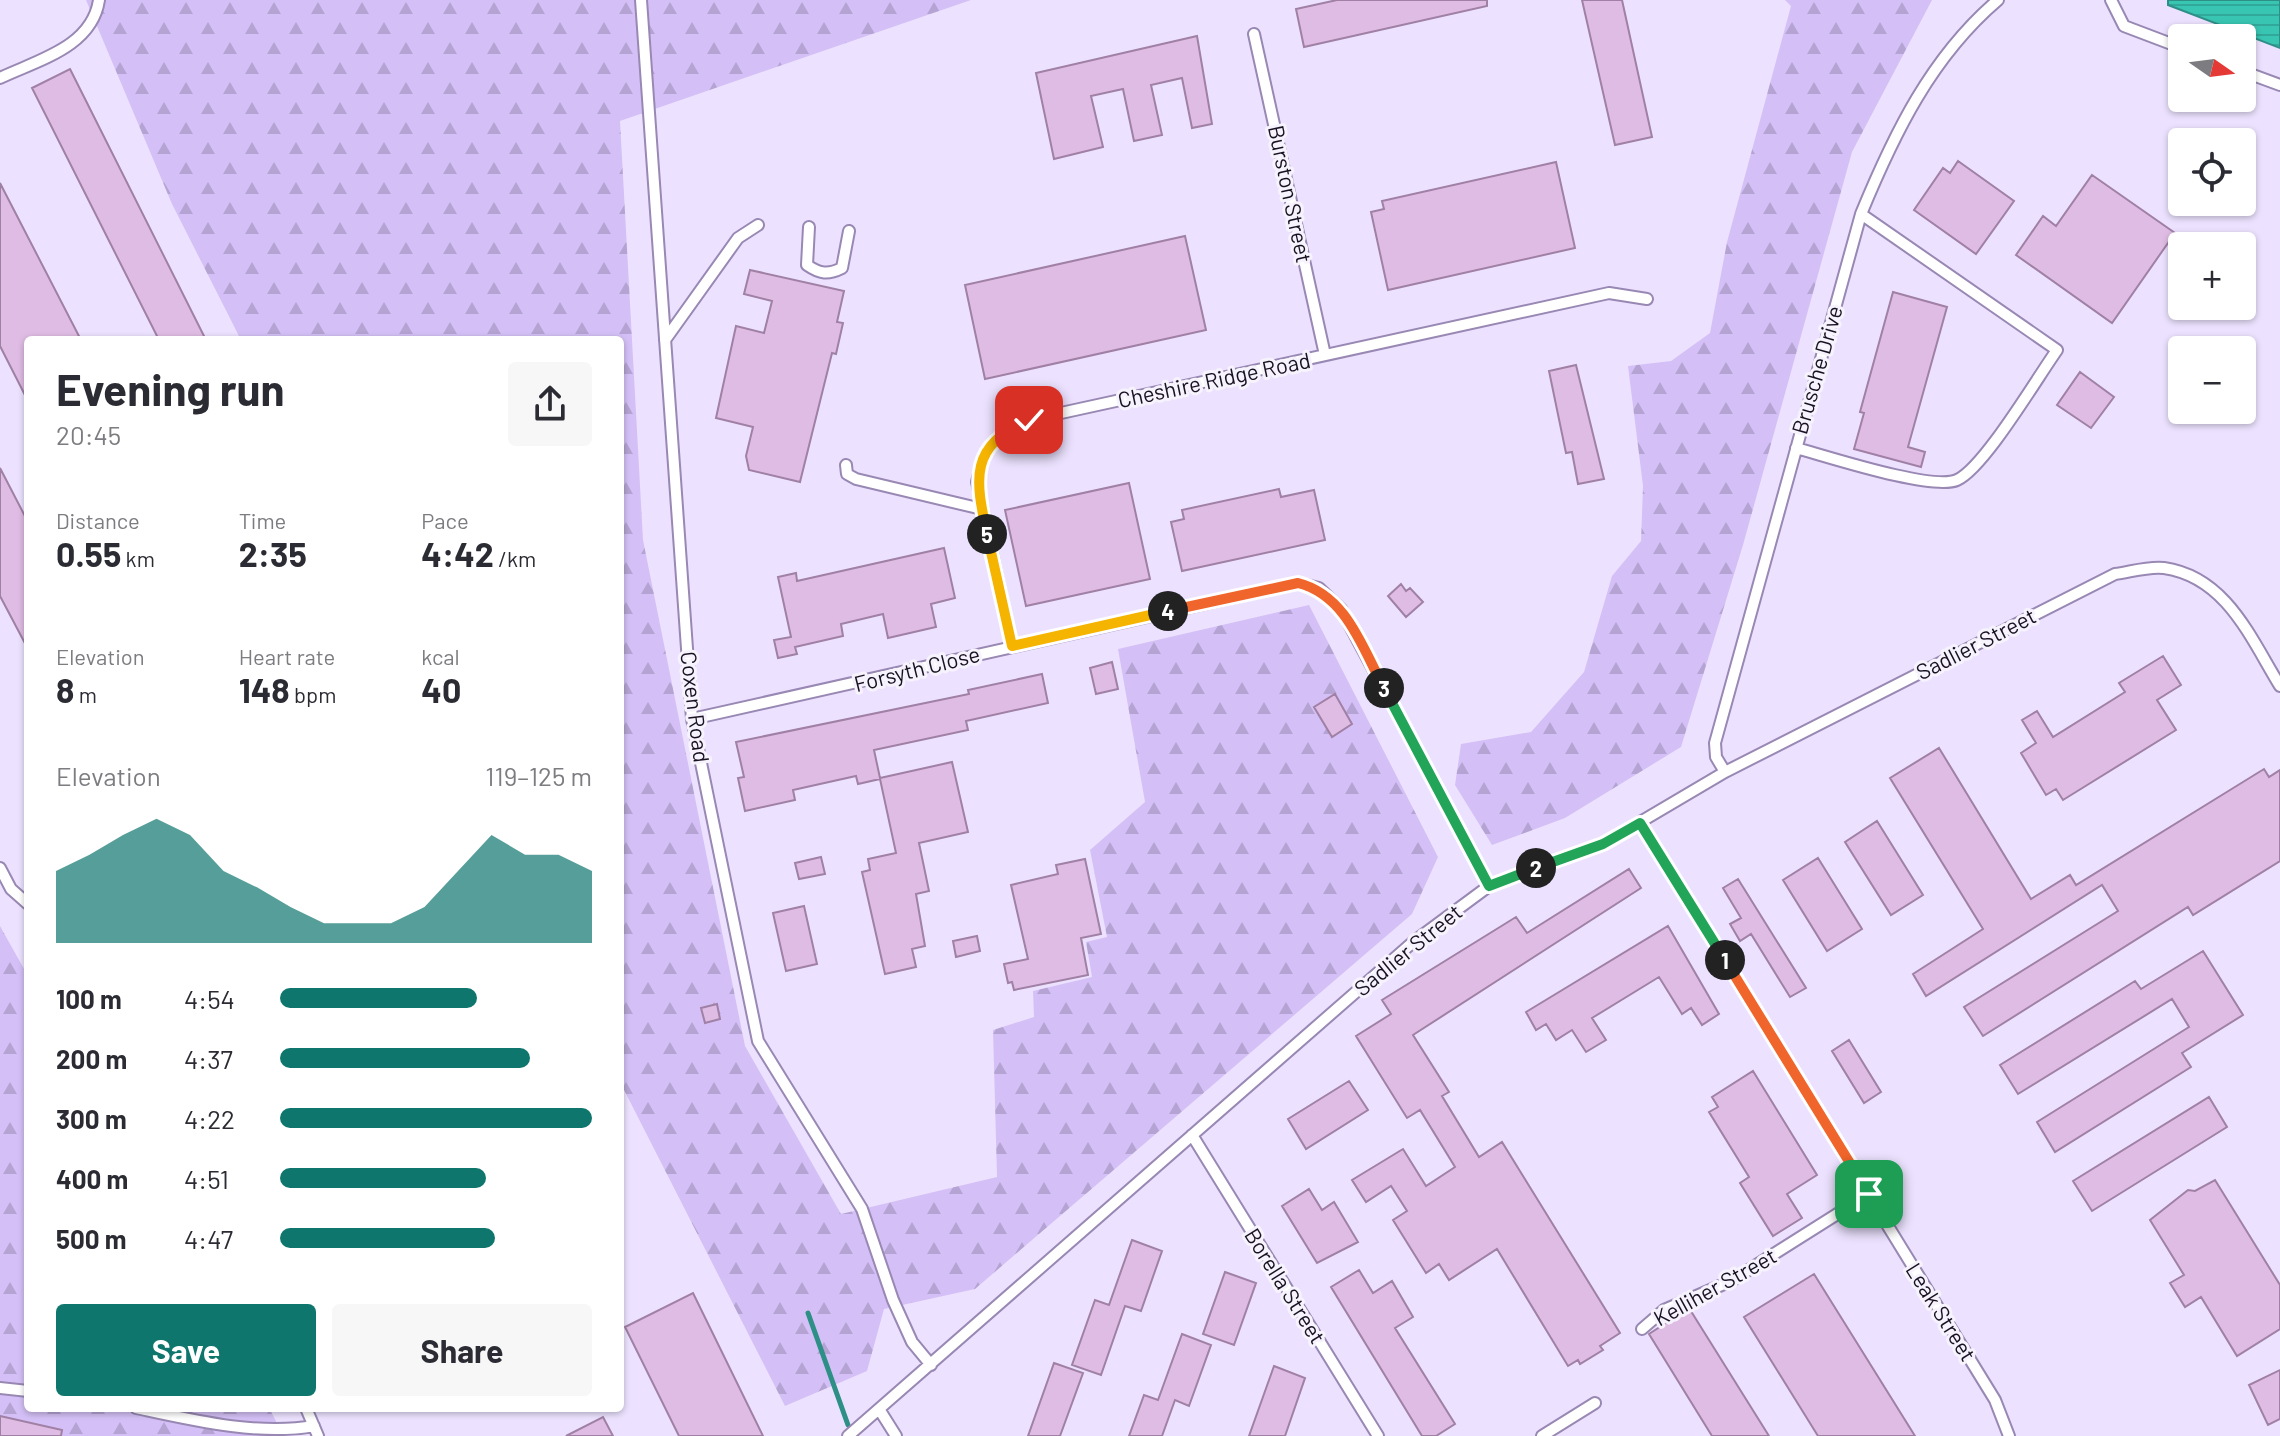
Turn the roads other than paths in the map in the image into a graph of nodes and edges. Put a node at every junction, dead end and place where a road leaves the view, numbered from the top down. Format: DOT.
graph roads {
  1 [pos="99,0"];
  2 [pos="641,0"];
  3 [pos="1998,0"];
  4 [pos="2111,0"];
  5 [pos="1254,34"];
  6 [pos="2168,43"];
  7 [pos="2256,76"];
  8 [pos="0,78"];
  9 [pos="2280,85"];
  10 [pos="1861,214"];
  11 [pos="758,225"];
  12 [pos="809,227"];
  13 [pos="849,231"];
  14 [pos="1647,299"];
  15 [pos="665,340"];
  16 [pos="1325,355"];
  17 [pos="1796,448"];
  18 [pos="846,465"];
  19 [pos="982,509"];
  20 [pos="1012,646"];
  21 [pos="2280,686"];
  22 [pos="692,719"];
  23 [pos="1725,772"];
  24 [pos="1640,823"];
  25 [pos="0,868"];
  26 [pos="1489,886"];
  27 [pos="24,900"];
  28 [pos="1192,1135"];
  29 [pos="1869,1194"];
  30 [pos="1642,1329"];
  31 [pos="931,1365"];
  32 [pos="0,1388"];
  33 [pos="24,1391"];
  34 [pos="1595,1403"];
  35 [pos="879,1409"];
  36 [pos="154,1412"];
  37 [pos="308,1412"];
  38 [pos="316,1431"];
  39 [pos="848,1436"];
  40 [pos="896,1436"];
  41 [pos="1378,1436"];
  42 [pos="1542,1436"];
  43 [pos="2009,1436"];
  1 -- 8 [label="lane"];
  2 -- 15 [label="lane, Coxen Road"];
  3 -- 10 [label="lane, Brusche Drive"];
  4 -- 6 [label="lane"];
  5 -- 16 [label="lane, Burston Street"];
  7 -- 9 [label="lane"];
  10 -- 17 [label="lane, Brusche Drive"];
  10 -- 17 [label="lane"];
  11 -- 15 [label="lane"];
  12 -- 13 [label="lane"];
  14 -- 16 [label="lane, Cheshire Ridge Road"];
  15 -- 22 [label="lane, Coxen Road"];
  16 -- 19 [label="lane, Cheshire Ridge Road"];
  17 -- 23 [label="lane, Brusche Drive"];
  18 -- 19 [label="lane"];
  19 -- 20 [label="lane, Cheshire Ridge Road"];
  20 -- 22 [label="lane, Forsyth Close"];
  20 -- 26 [label="lane, Forsyth Close"];
  21 -- 23 [label="lane, Sadlier Street"];
  22 -- 31 [label="lane, Coxen Road"];
  23 -- 24 [label="lane, Sadlier Street"];
  24 -- 26 [label="lane, Sadlier Street"];
  24 -- 29 [label="lane, Leak Street"];
  25 -- 27 [label="lane"];
  26 -- 28 [label="lane, Sadlier Street"];
  28 -- 31 [label="lane, Sadlier Street"];
  28 -- 41 [label="lane, Borella Street"];
  29 -- 30 [label="lane, Kelliher Street"];
  29 -- 43 [label="lane, Leak Street"];
  31 -- 35 [label="lane, Sadlier Street"];
  32 -- 33 [label="lane"];
  34 -- 42 [label="lane"];
  35 -- 39 [label="lane, Sadlier Street"];
  35 -- 40 [label="lane"];
  36 -- 38 [label="lane"];
  37 -- 38 [label="lane"];
}
